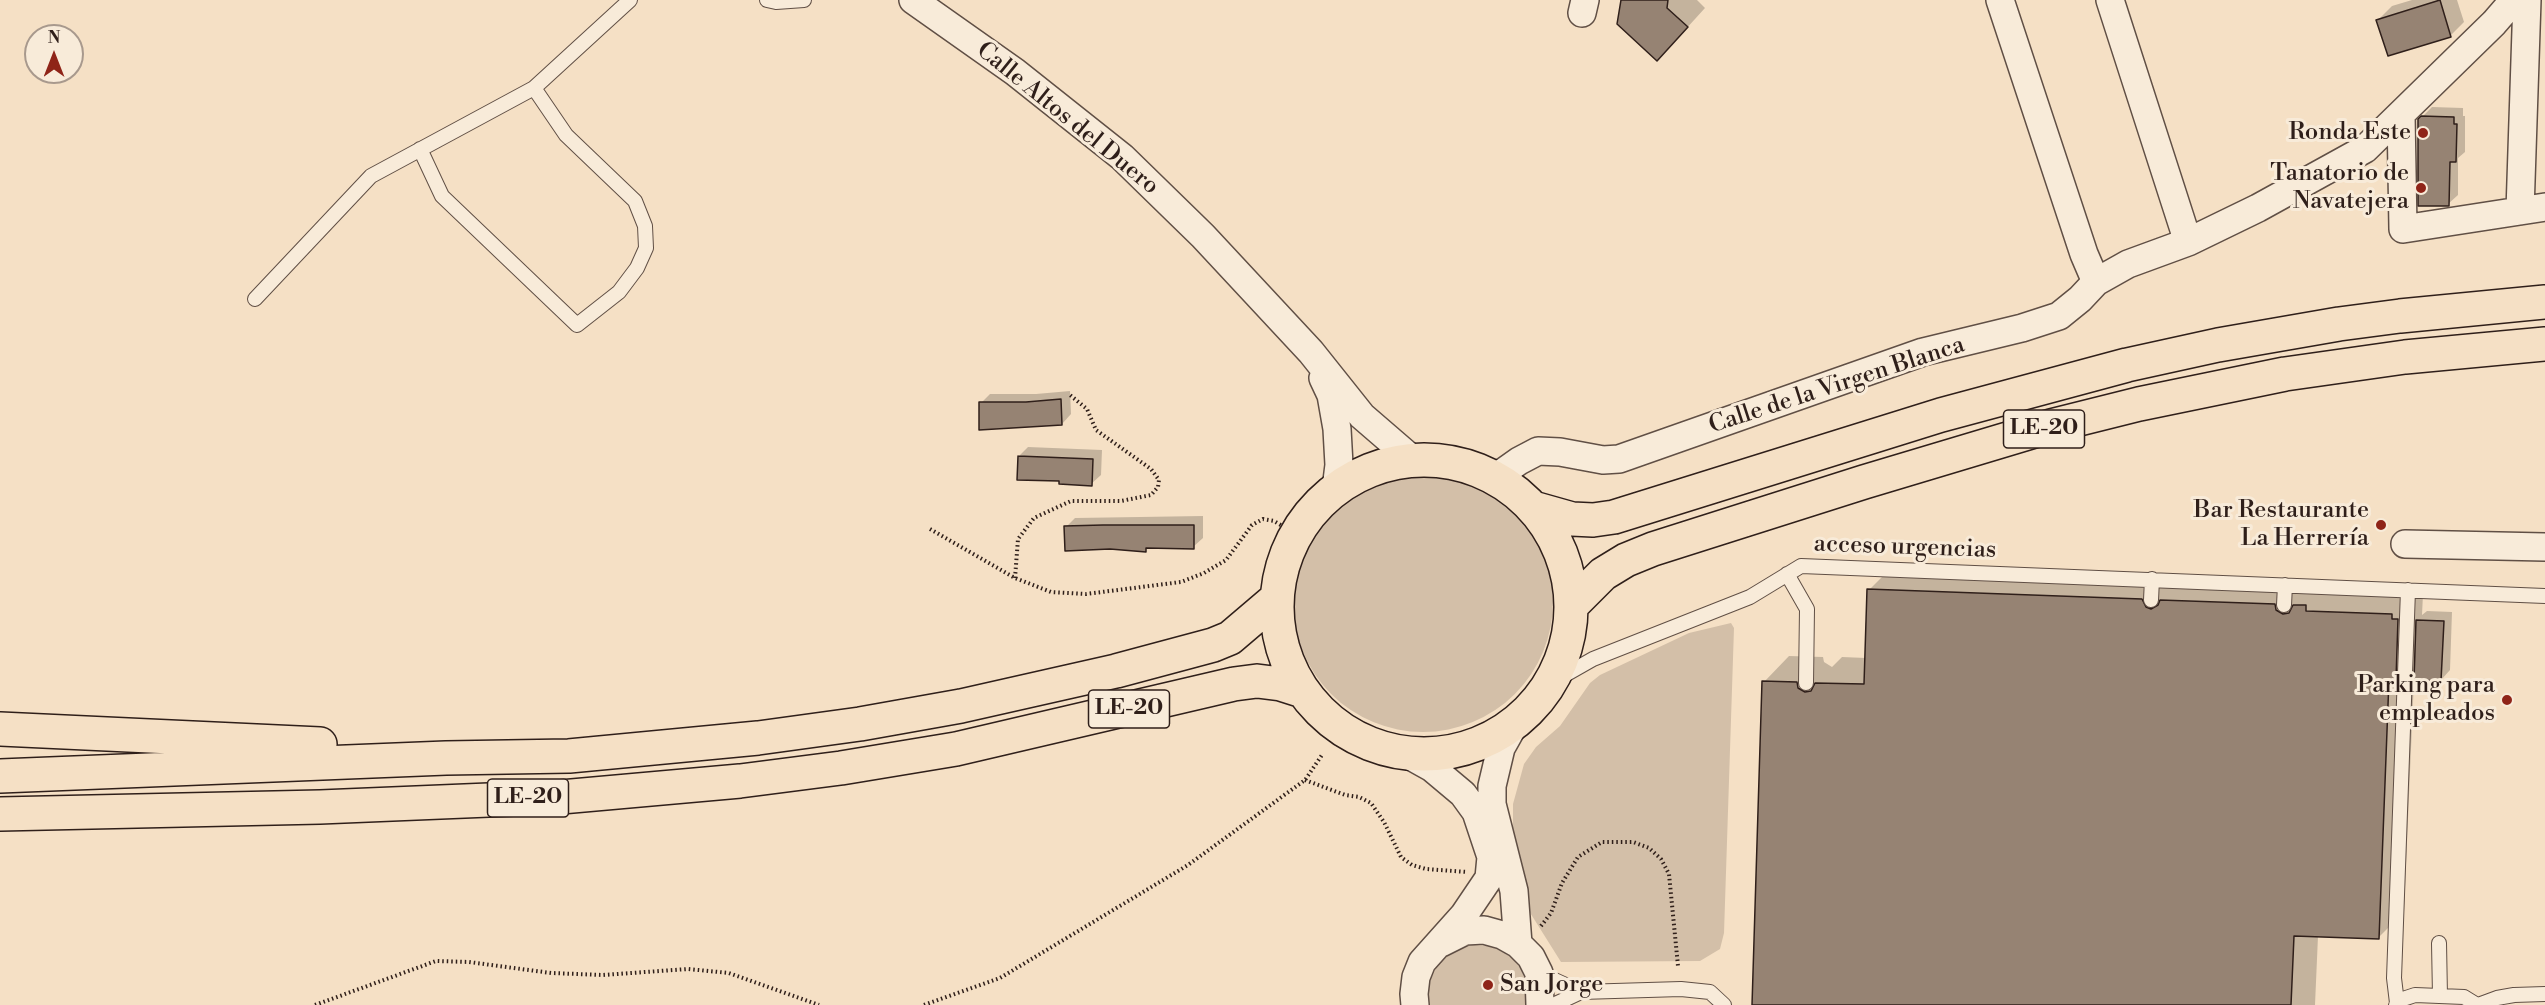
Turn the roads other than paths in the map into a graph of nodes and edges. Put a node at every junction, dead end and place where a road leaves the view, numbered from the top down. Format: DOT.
graph roads {
  1 [pos="630,0"];
  2 [pos="766,0"];
  3 [pos="804,0"];
  4 [pos="913,0"];
  5 [pos="2000,0"];
  6 [pos="2110,0"];
  7 [pos="2514,0"];
  8 [pos="2527,0"];
  9 [pos="534,88"];
  10 [pos="2401,114"];
  11 [pos="420,149"];
  12 [pos="2532,209"];
  13 [pos="2188,242"];
  14 [pos="2096,282"];
  15 [pos="255,299"];
  16 [pos="2545,302"];
  17 [pos="2545,344"];
  18 [pos="1311,352"];
  19 [pos="1413,460"];
  20 [pos="1495,478"];
  21 [pos="1336,489"];
  22 [pos="1533,508"];
  23 [pos="2405,544"];
  24 [pos="2545,547"];
  25 [pos="1787,574"];
  26 [pos="2152,579"];
  27 [pos="2285,585"];
  28 [pos="2408,590"];
  29 [pos="2545,596"];
  30 [pos="1277,598"];
  31 [pos="2151,600"];
  32 [pos="1572,605"];
  33 [pos="2284,605"];
  34 [pos="1806,682"];
  35 [pos="1550,684"];
  36 [pos="1303,691"];
  37 [pos="1515,723"];
  38 [pos="0,729"];
  39 [pos="1405,753"];
  40 [pos="446,758"];
  41 [pos="0,776"];
  42 [pos="96,811"];
  43 [pos="0,814"];
  44 [pos="0,829"];
  45 [pos="1526,938"];
  46 [pos="2439,943"];
  47 [pos="1432,949"];
  48 [pos="1539,973"];
  49 [pos="1581,992"];
  50 [pos="2545,994"];
  51 [pos="2440,996"];
  52 [pos="2397,1004"];
  53 [pos="1415,1005"];
  54 [pos="1540,1005"];
  55 [pos="1553,1005"];
  56 [pos="1724,1005"];
  57 [pos="2478,1005"];
  1 -- 9 [label="lane"];
  2 -- 3 [label="lane"];
  4 -- 18 [label="street, Calle Altos del Duero"];
  5 -- 14 [label="street"];
  6 -- 13 [label="street"];
  7 -- 10 [label="street, Calle de la Virgen Blanca"];
  8 -- 12 [label="street"];
  9 -- 11 [label="lane"];
  9 -- 11 [label="lane"];
  10 -- 12 [label="street"];
  10 -- 13 [label="street, Calle de la Virgen Blanca"];
  11 -- 15 [label="lane"];
  13 -- 14 [label="street, Calle de la Virgen Blanca"];
  14 -- 20 [label="street, Calle de la Virgen Blanca"];
  16 -- 22 [label="highway, LE-20"];
  17 -- 32 [label="highway, LE-20"];
  18 -- 19 [label="street, Calle Altos del Duero"];
  18 -- 21 [label="street, Calle Altos del Duero"];
  19 -- 20 [label="highway, LE-20"];
  19 -- 21 [label="highway, LE-20"];
  20 -- 22 [label="highway, LE-20"];
  21 -- 30 [label="highway, LE-20"];
  22 -- 32 [label="highway, LE-20"];
  23 -- 24 [label="street"];
  25 -- 26 [label="lane, acceso urgencias"];
  25 -- 34 [label="lane"];
  25 -- 35 [label="lane, acceso urgencias"];
  26 -- 27 [label="lane, acceso urgencias"];
  26 -- 31 [label="lane"];
  27 -- 28 [label="lane, acceso urgencias"];
  27 -- 33 [label="lane"];
  28 -- 29 [label="lane, acceso urgencias"];
  28 -- 52 [label="lane"];
  30 -- 36 [label="highway, LE-20"];
  30 -- 40 [label="highway, LE-20"];
  32 -- 35 [label="highway, LE-20"];
  35 -- 37 [label="highway, LE-20"];
  36 -- 39 [label="highway, LE-20"];
  36 -- 42 [label="highway, LE-20"];
  37 -- 39 [label="highway, LE-20"];
  37 -- 45 [label="street"];
  38 -- 40 [label="highway, LE-20"];
  39 -- 47 [label="street"];
  40 -- 41 [label="highway, LE-20"];
  42 -- 43 [label="highway, LE-20"];
  42 -- 44 [label="highway, LE-20"];
  45 -- 47 [label="street"];
  45 -- 48 [label="street"];
  46 -- 51 [label="lane"];
  47 -- 53 [label="street"];
  48 -- 49 [label="lane"];
  48 -- 54 [label="street"];
  49 -- 55 [label="lane"];
  49 -- 56 [label="lane"];
  50 -- 57 [label="lane"];
  51 -- 52 [label="lane"];
  51 -- 57 [label="lane"];
}
